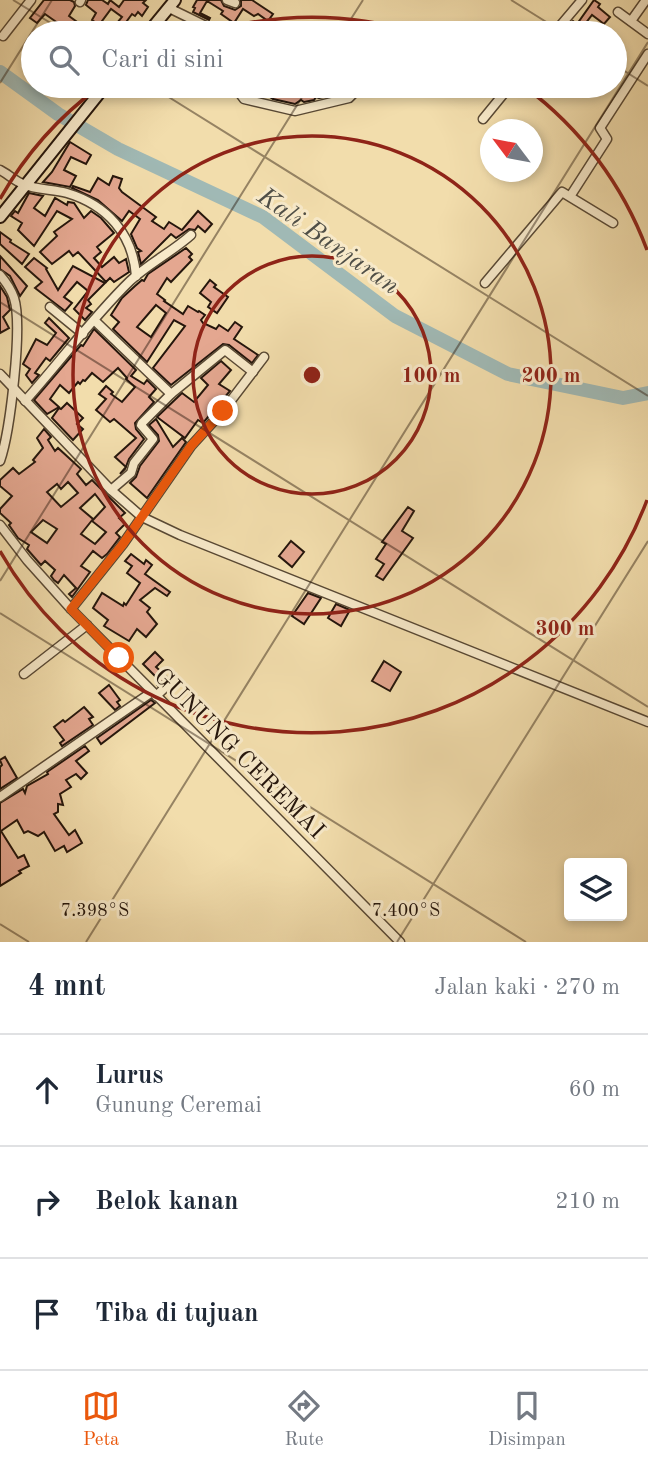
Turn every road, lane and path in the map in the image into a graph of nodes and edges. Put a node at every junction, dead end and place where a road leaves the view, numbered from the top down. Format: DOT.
graph roads {
  1 [pos="31,0"];
  2 [pos="582,0"];
  3 [pos="646,0"];
  4 [pos="172,4"];
  5 [pos="618,12"];
  6 [pos="158,21"];
  7 [pos="200,21"];
  8 [pos="564,21"];
  9 [pos="631,21"];
  10 [pos="648,34"];
  11 [pos="4,36"];
  12 [pos="648,54"];
  13 [pos="627,86"];
  14 [pos="95,98"];
  15 [pos="244,98"];
  16 [pos="349,98"];
  17 [pos="500,98"];
  18 [pos="619,98"];
  19 [pos="483,119"];
  20 [pos="0,170"];
  21 [pos="25,185"];
  22 [pos="571,195"];
  23 [pos="0,216"];
  24 [pos="612,223"];
  25 [pos="191,234"];
  26 [pos="0,275"];
  27 [pos="136,276"];
  28 [pos="485,283"];
  29 [pos="50,307"];
  30 [pos="94,320"];
  31 [pos="83,334"];
  32 [pos="264,358"];
  33 [pos="253,372"];
  34 [pos="6,380"];
  35 [pos="171,394"];
  36 [pos="25,401"];
  37 [pos="0,461"];
  38 [pos="111,491"];
  39 [pos="142,517"];
  40 [pos="0,525"];
  41 [pos="71,609"];
  42 [pos="86,625"];
  43 [pos="24,674"];
  44 [pos="173,680"];
  45 [pos="154,694"];
  46 [pos="648,722"];
  47 [pos="0,797"];
  48 [pos="400,942"];
  1 -- 11 [label="street"];
  2 -- 8 [label="street"];
  3 -- 9 [label="street"];
  4 -- 6 [label="street"];
  4 -- 7 [label="street"];
  5 -- 9 [label="street"];
  9 -- 10 [label="street"];
  12 -- 13 [label="street"];
  14 -- 21 [label="street"];
  15 -- 16 [label="street"];
  17 -- 19 [label="street"];
  18 -- 22 [label="street"];
  20 -- 21 [label="street"];
  21 -- 23 [label="street"];
  21 -- 27 [label="street"];
  22 -- 24 [label="street"];
  22 -- 28 [label="street"];
  25 -- 27 [label="street"];
  26 -- 34 [label="street"];
  27 -- 30 [label="street"];
  29 -- 31 [label="street"];
  30 -- 31 [label="street"];
  30 -- 35 [label="street"];
  31 -- 36 [label="street"];
  32 -- 33 [label="street"];
  33 -- 35 [label="street"];
  33 -- 39 [label="street"];
  34 -- 36 [label="street"];
  34 -- 37 [label="street"];
  35 -- 38 [label="street"];
  36 -- 38 [label="street"];
  38 -- 39 [label="street"];
  39 -- 41 [label="street"];
  39 -- 46 [label="street"];
  40 -- 41 [label="street, GUNUNG CEREMAI"];
  41 -- 42 [label="street, GUNUNG CEREMAI"];
  42 -- 43 [label="street"];
  42 -- 45 [label="street, GUNUNG CEREMAI"];
  44 -- 45 [label="street"];
  45 -- 47 [label="street"];
  45 -- 48 [label="street, GUNUNG CEREMAI"];
}
